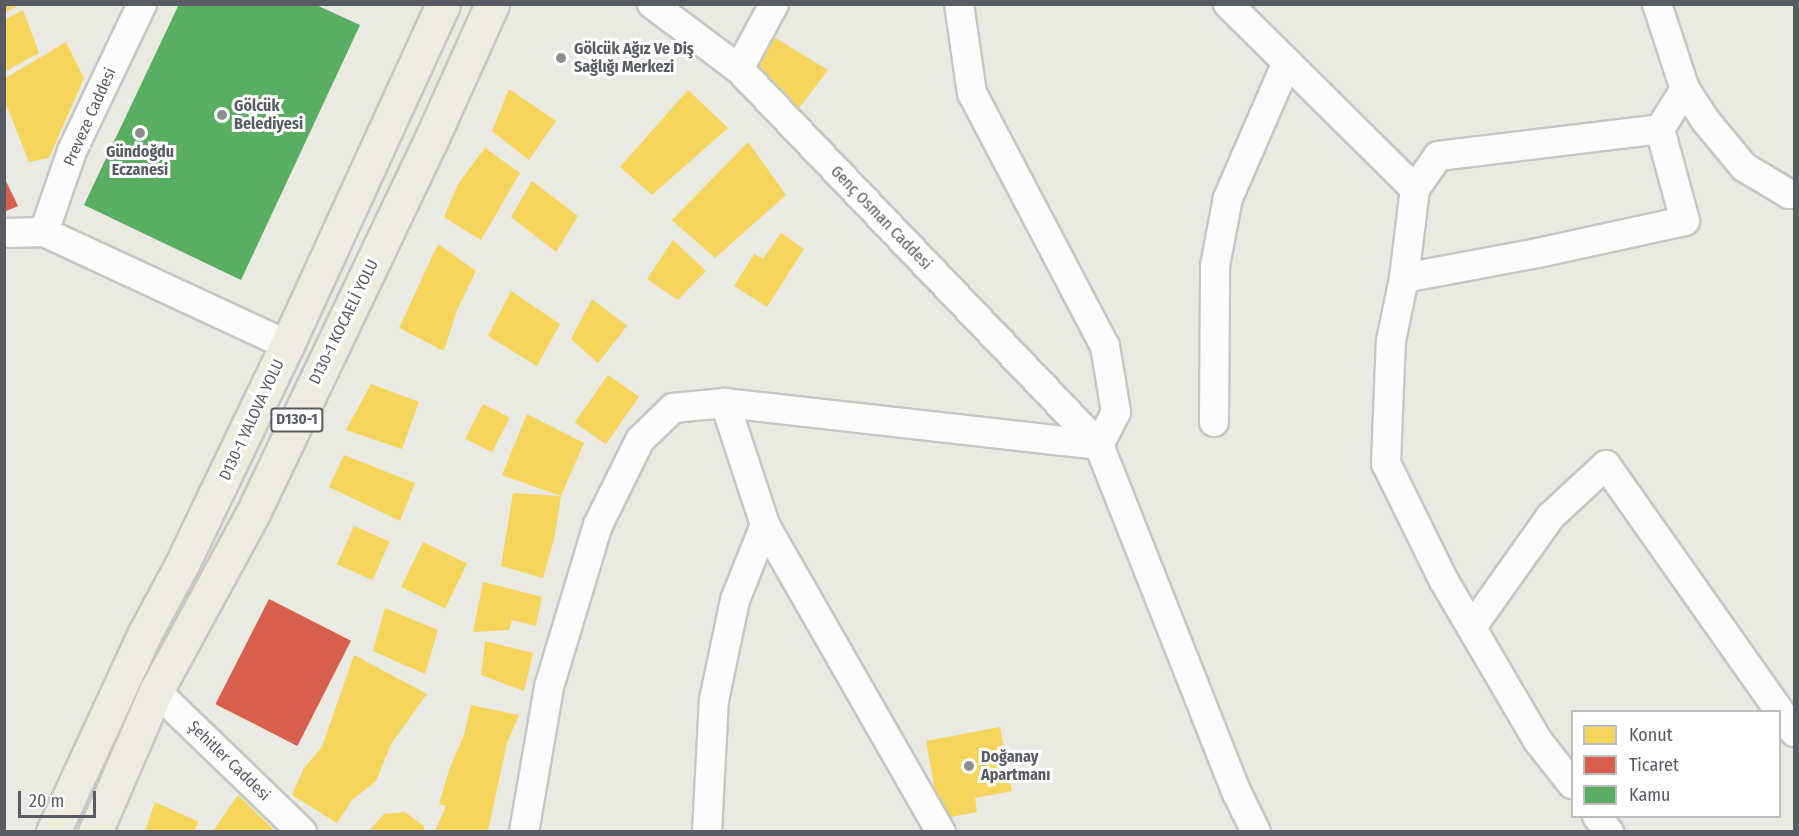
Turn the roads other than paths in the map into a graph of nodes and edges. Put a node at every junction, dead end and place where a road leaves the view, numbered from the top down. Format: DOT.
graph roads {
  1 [pos="142,4"];
  2 [pos="443,4"];
  3 [pos="492,4"];
  4 [pos="652,4"];
  5 [pos="774,4"];
  6 [pos="959,4"];
  7 [pos="1228,4"];
  8 [pos="1657,4"];
  9 [pos="1287,62"];
  10 [pos="739,69"];
  11 [pos="1685,89"];
  12 [pos="1660,129"];
  13 [pos="1415,189"];
  14 [pos="1794,194"];
  15 [pos="44,232"];
  16 [pos="4,233"];
  17 [pos="1404,278"];
  18 [pos="287,345"];
  19 [pos="725,403"];
  20 [pos="1214,422"];
  21 [pos="1099,445"];
  22 [pos="765,525"];
  23 [pos="1472,627"];
  24 [pos="156,691"];
  25 [pos="1779,710"];
  26 [pos="1781,714"];
  27 [pos="1794,732"];
  28 [pos="1571,783"];
  29 [pos="1599,818"];
  30 [pos="53,831"];
  31 [pos="95,831"];
  32 [pos="302,831"];
  33 [pos="524,831"];
  34 [pos="707,831"];
  35 [pos="941,831"];
  36 [pos="1256,831"];
  37 [pos="1609,831"];
  1 -- 15 [label="street, Preveze Caddesi"];
  2 -- 18 [label="highway, D130-1 YALOVA YOLU / D130-1"];
  3 -- 24 [label="highway, D130-1 KOCAELİ YOLU / D130-1"];
  4 -- 10 [label="street, Genç Osman Caddesi"];
  5 -- 10 [label="street"];
  6 -- 21 [label="street"];
  7 -- 9 [label="street"];
  8 -- 11 [label="street"];
  9 -- 13 [label="street"];
  9 -- 20 [label="street"];
  10 -- 21 [label="street, Genç Osman Caddesi"];
  11 -- 12 [label="street"];
  11 -- 14 [label="street"];
  12 -- 13 [label="street"];
  12 -- 17 [label="street"];
  13 -- 17 [label="street"];
  15 -- 16 [label="street"];
  15 -- 18 [label="street"];
  17 -- 23 [label="street"];
  18 -- 30 [label="highway, D130-1 YALOVA YOLU / D130-1"];
  19 -- 21 [label="street"];
  19 -- 22 [label="street"];
  19 -- 33 [label="street"];
  21 -- 36 [label="street"];
  22 -- 34 [label="street"];
  22 -- 35 [label="street"];
  23 -- 25 [label="street"];
  23 -- 28 [label="street"];
  24 -- 31 [label="highway, D130-1 KOCAELİ YOLU / D130-1"];
  24 -- 32 [label="street, Şehitler Caddesi"];
  26 -- 27 [label="street"];
  29 -- 37 [label="street"];
}
